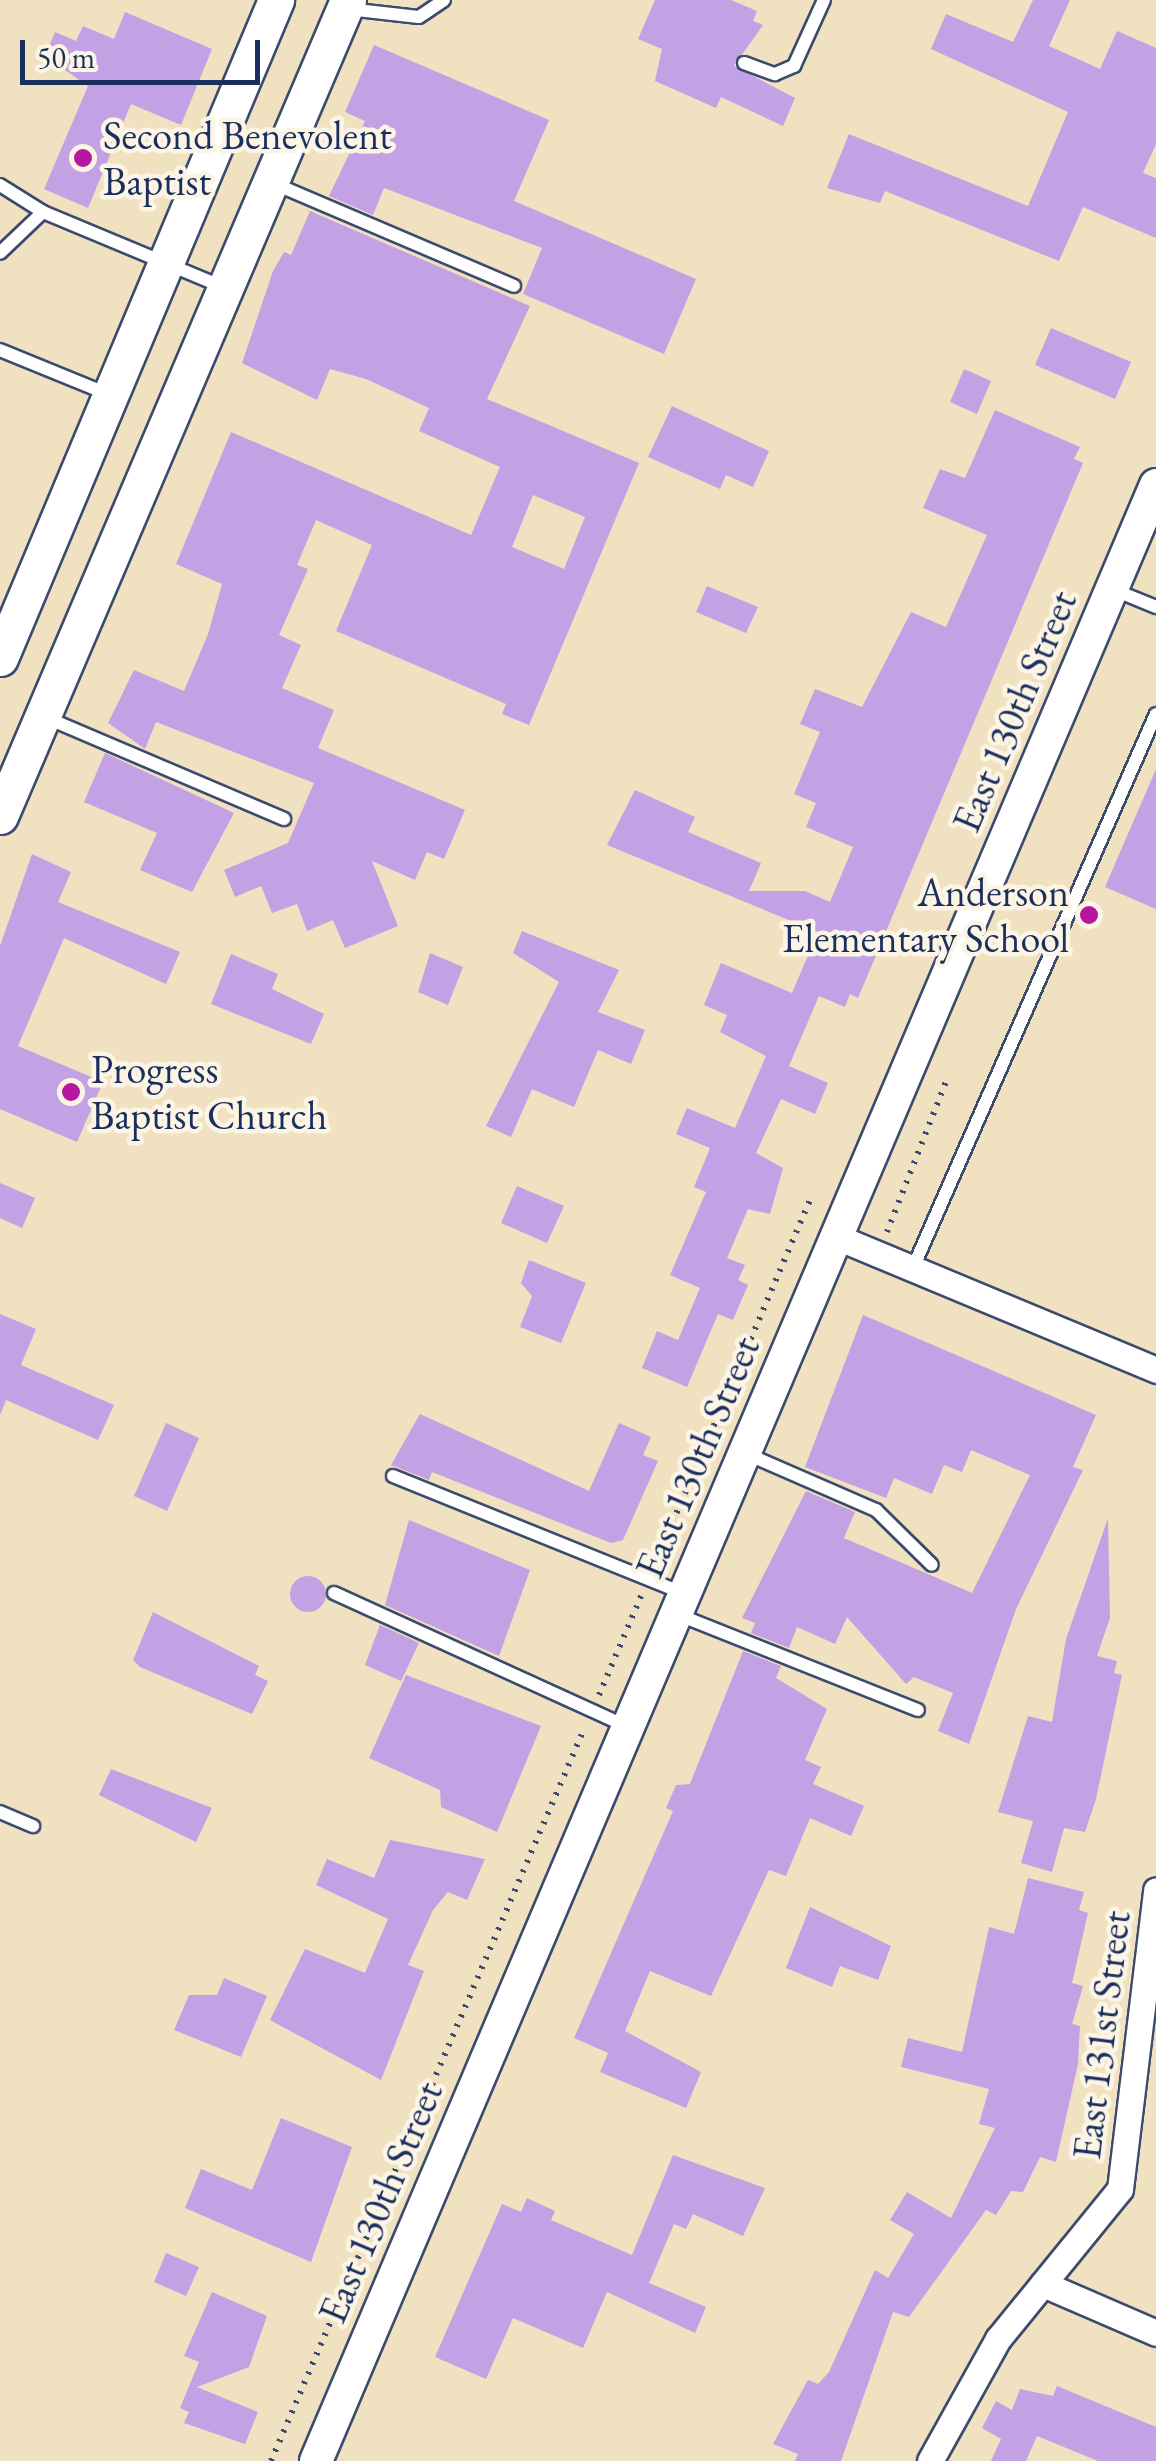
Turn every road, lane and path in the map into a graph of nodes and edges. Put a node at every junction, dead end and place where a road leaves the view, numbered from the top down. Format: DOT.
graph roads {
  1 [pos="276,0"];
  2 [pos="444,0"];
  3 [pos="824,0"];
  4 [pos="346,4"];
  5 [pos="744,62"];
  6 [pos="271,182"];
  7 [pos="0,185"];
  8 [pos="43,212"];
  9 [pos="0,253"];
  10 [pos="166,262"];
  11 [pos="514,286"];
  12 [pos="226,288"];
  13 [pos="0,350"];
  14 [pos="110,395"];
  15 [pos="1156,485"];
  16 [pos="1112,589"];
  17 [pos="1156,606"];
  18 [pos="0,658"];
  19 [pos="1156,714"];
  20 [pos="43,716"];
  21 [pos="0,816"];
  22 [pos="284,820"];
  23 [pos="947,1079"];
  24 [pos="812,1194"];
  25 [pos="836,1237"];
  26 [pos="916,1262"];
  27 [pos="1156,1370"];
  28 [pos="745,1453"];
  29 [pos="393,1476"];
  30 [pos="932,1564"];
  31 [pos="648,1578"];
  32 [pos="334,1593"];
  33 [pos="681,1604"];
  34 [pos="918,1710"];
  35 [pos="592,1711"];
  36 [pos="628,1726"];
  37 [pos="0,1812"];
  38 [pos="34,1826"];
  39 [pos="1156,1890"];
  40 [pos="1044,2284"];
  41 [pos="1156,2334"];
  42 [pos="271,2461"];
  43 [pos="316,2461"];
  44 [pos="930,2461"];
  1 -- 10 [label="main road"];
  2 -- 4 [label="lane"];
  3 -- 5 [label="lane"];
  4 -- 6 [label="main road"];
  6 -- 11 [label="lane"];
  6 -- 12 [label="main road"];
  7 -- 8 [label="lane"];
  8 -- 9 [label="lane"];
  8 -- 10 [label="lane"];
  10 -- 12 [label="lane"];
  10 -- 14 [label="main road"];
  12 -- 20 [label="main road"];
  13 -- 14 [label="lane"];
  14 -- 18 [label="main road"];
  15 -- 16 [label="street, East 130th Street"];
  16 -- 17 [label="lane"];
  16 -- 25 [label="street, East 130th Street"];
  19 -- 26 [label="lane"];
  20 -- 21 [label="main road"];
  20 -- 22 [label="lane"];
  23 -- 26 [label="path"];
  24 -- 31 [label="path"];
  25 -- 26 [label="street"];
  25 -- 28 [label="street, East 130th Street"];
  26 -- 27 [label="street"];
  28 -- 30 [label="lane"];
  28 -- 33 [label="street, East 130th Street"];
  29 -- 31 [label="lane"];
  31 -- 33 [label="lane"];
  31 -- 35 [label="path"];
  32 -- 35 [label="lane"];
  33 -- 34 [label="lane"];
  33 -- 36 [label="street, East 130th Street"];
  35 -- 36 [label="lane"];
  35 -- 42 [label="path"];
  36 -- 43 [label="street, East 130th Street"];
  37 -- 38 [label="lane"];
  39 -- 40 [label="street, East 131st Street"];
  40 -- 41 [label="street"];
  40 -- 44 [label="street"];
}
